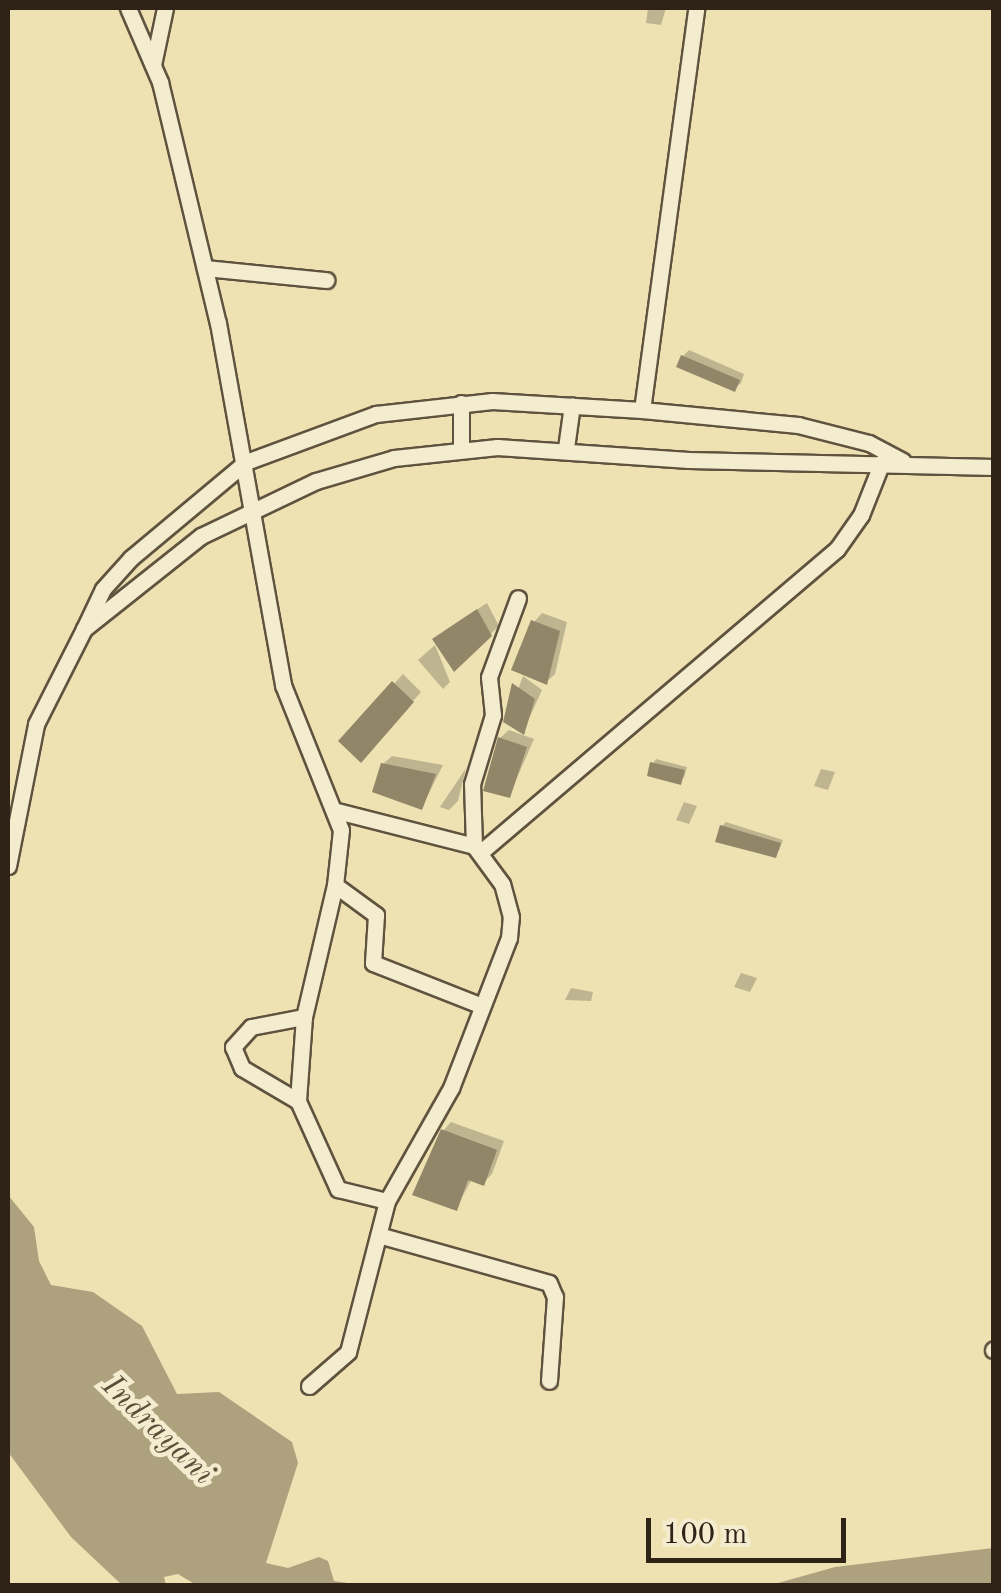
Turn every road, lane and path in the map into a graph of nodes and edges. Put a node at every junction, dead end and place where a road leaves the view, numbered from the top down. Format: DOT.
graph roads {
  1 [pos="128,8"];
  2 [pos="165,8"];
  3 [pos="696,8"];
  4 [pos="152,65"];
  5 [pos="205,268"];
  6 [pos="326,280"];
  7 [pos="461,403"];
  8 [pos="572,405"];
  9 [pos="642,410"];
  10 [pos="566,448"];
  11 [pos="461,449"];
  12 [pos="903,461"];
  13 [pos="246,462"];
  14 [pos="882,462"];
  15 [pos="994,466"];
  16 [pos="254,507"];
  17 [pos="518,598"];
  18 [pos="84,629"];
  19 [pos="337,812"];
  20 [pos="478,849"];
  21 [pos="8,866"];
  22 [pos="335,885"];
  23 [pos="482,1006"];
  24 [pos="304,1017"];
  25 [pos="298,1101"];
  26 [pos="387,1202"];
  27 [pos="382,1236"];
  28 [pos="548,1382"];
  29 [pos="309,1386"];
  1 -- 4 [label="street"];
  2 -- 4 [label="street"];
  3 -- 9 [label="street"];
  4 -- 5 [label="street"];
  5 -- 6 [label="street"];
  5 -- 13 [label="street"];
  7 -- 8 [label="street"];
  7 -- 11 [label="street"];
  7 -- 13 [label="street"];
  8 -- 9 [label="street"];
  8 -- 10 [label="street"];
  9 -- 12 [label="street"];
  10 -- 11 [label="street"];
  10 -- 14 [label="street"];
  11 -- 16 [label="street"];
  12 -- 14 [label="street"];
  12 -- 15 [label="street"];
  13 -- 16 [label="street"];
  13 -- 18 [label="street"];
  14 -- 20 [label="street"];
  16 -- 18 [label="street"];
  16 -- 19 [label="street"];
  17 -- 20 [label="street"];
  18 -- 21 [label="street"];
  19 -- 20 [label="street"];
  19 -- 22 [label="street"];
  20 -- 23 [label="street"];
  22 -- 23 [label="street"];
  22 -- 24 [label="street"];
  23 -- 26 [label="street"];
  24 -- 25 [label="street"];
  24 -- 25 [label="street"];
  25 -- 26 [label="street"];
  26 -- 27 [label="street"];
  27 -- 28 [label="street"];
  27 -- 29 [label="street"];
}
